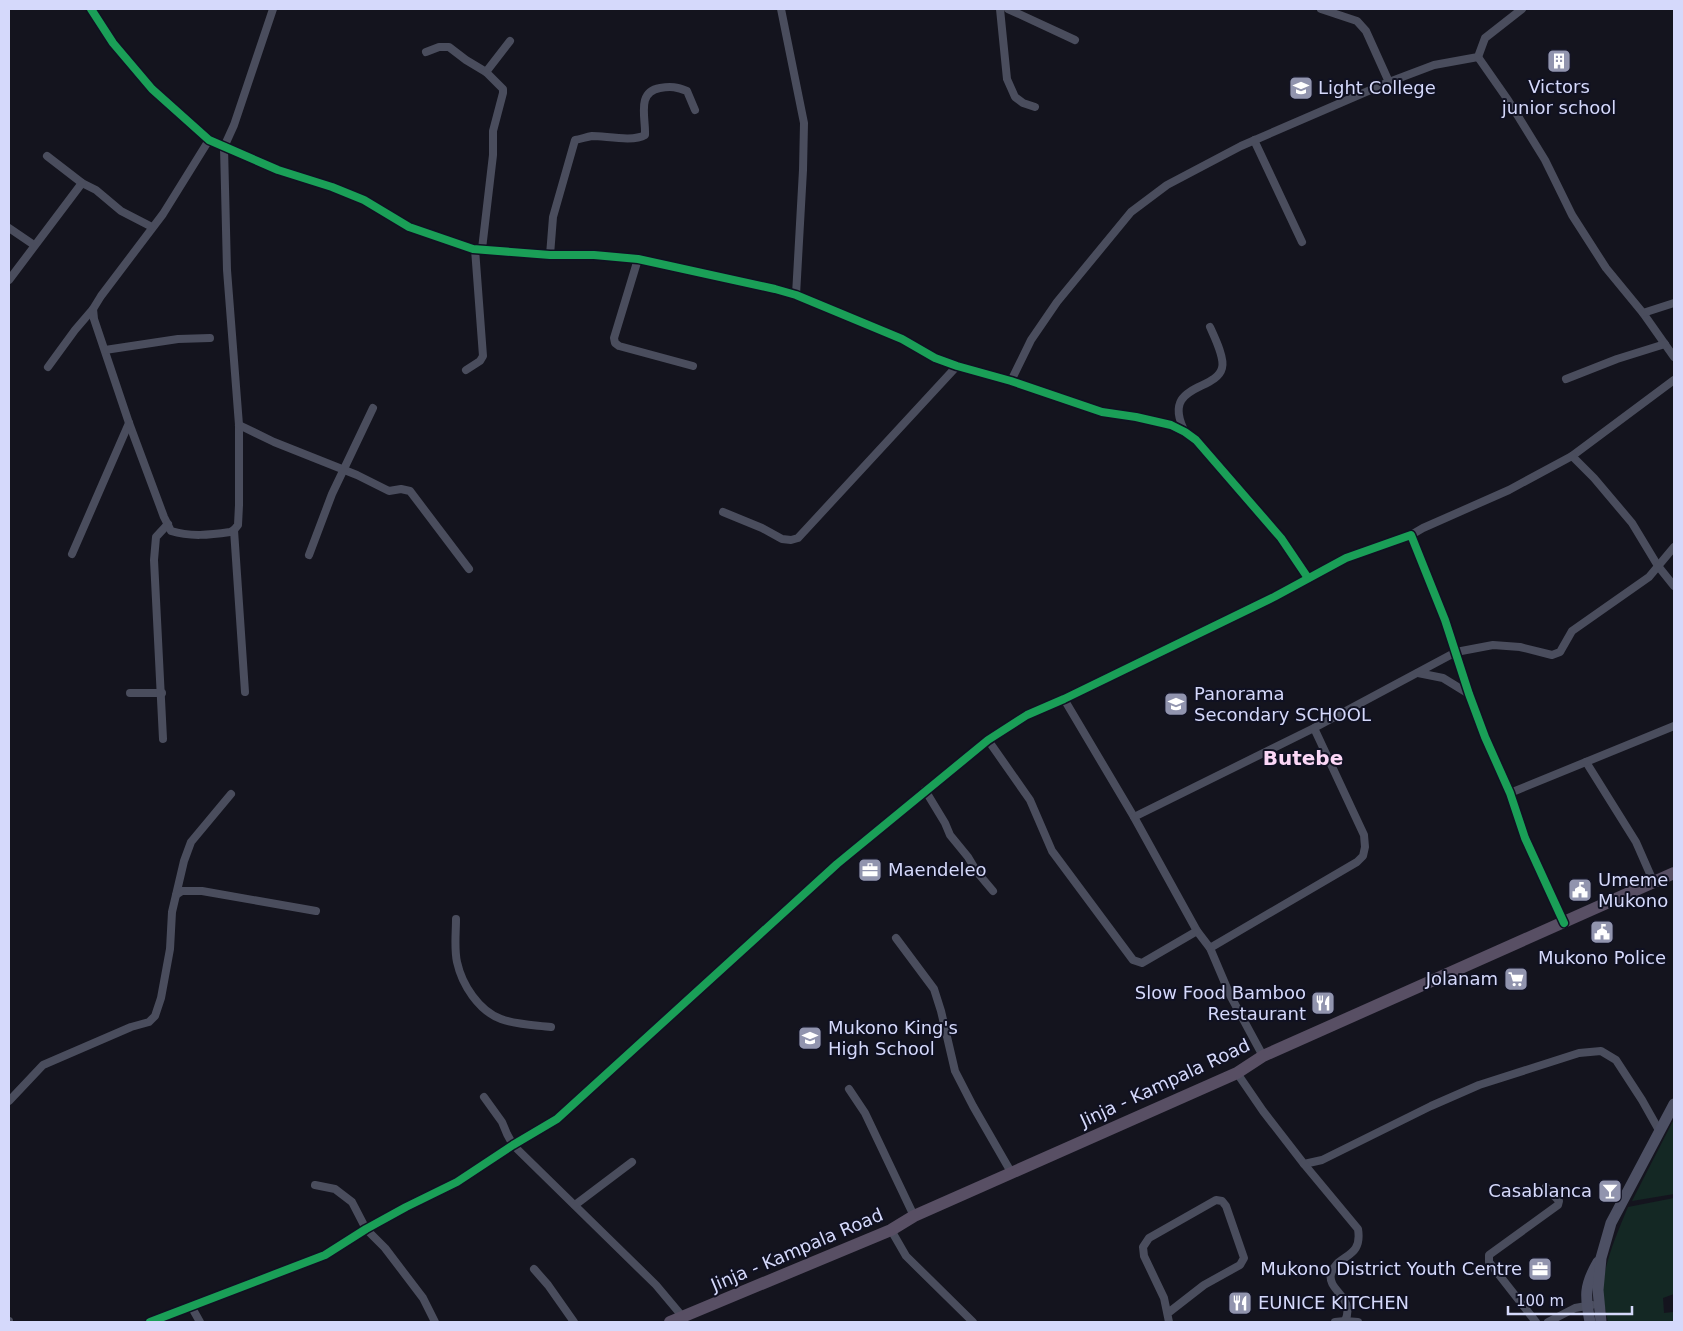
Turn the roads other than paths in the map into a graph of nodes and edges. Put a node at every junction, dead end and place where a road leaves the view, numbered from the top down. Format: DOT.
graph roads {
  1 [pos="91,9"];
  2 [pos="273,9"];
  3 [pos="781,9"];
  4 [pos="1000,9"];
  5 [pos="1008,9"];
  6 [pos="1321,9"];
  7 [pos="1522,9"];
  8 [pos="1075,40"];
  9 [pos="510,41"];
  10 [pos="426,52"];
  11 [pos="1478,57"];
  12 [pos="486,72"];
  13 [pos="1389,82"];
  14 [pos="1035,107"];
  15 [pos="695,110"];
  16 [pos="209,140"];
  17 [pos="1254,140"];
  18 [pos="224,147"];
  19 [pos="47,156"];
  20 [pos="82,183"];
  21 [pos="9,228"];
  22 [pos="152,228"];
  23 [pos="1302,242"];
  24 [pos="34,245"];
  25 [pos="479,249"];
  26 [pos="550,255"];
  27 [pos="638,258"];
  28 [pos="9,280"];
  29 [pos="796,295"];
  30 [pos="1674,303"];
  31 [pos="94,308"];
  32 [pos="1643,313"];
  33 [pos="1210,327"];
  34 [pos="210,338"];
  35 [pos="1665,344"];
  36 [pos="105,350"];
  37 [pos="1674,357"];
  38 [pos="692,366"];
  39 [pos="957,366"];
  40 [pos="48,367"];
  41 [pos="466,370"];
  42 [pos="1566,379"];
  43 [pos="1674,380"];
  44 [pos="1011,381"];
  45 [pos="373,408"];
  46 [pos="129,423"];
  47 [pos="239,425"];
  48 [pos="1185,432"];
  49 [pos="1572,456"];
  50 [pos="344,469"];
  51 [pos="723,512"];
  52 [pos="168,524"];
  53 [pos="234,530"];
  54 [pos="1411,535"];
  55 [pos="1674,547"];
  56 [pos="72,554"];
  57 [pos="309,555"];
  58 [pos="1658,566"];
  59 [pos="469,569"];
  60 [pos="1308,578"];
  61 [pos="1674,586"];
  62 [pos="1456,652"];
  63 [pos="1418,673"];
  64 [pos="245,692"];
  65 [pos="130,693"];
  66 [pos="162,693"];
  67 [pos="1468,694"];
  68 [pos="1064,699"];
  69 [pos="1674,726"];
  70 [pos="1314,728"];
  71 [pos="163,739"];
  72 [pos="988,740"];
  73 [pos="1586,762"];
  74 [pos="925,790"];
  75 [pos="1510,793"];
  76 [pos="231,794"];
  77 [pos="1134,817"];
  78 [pos="1674,873"];
  79 [pos="1654,883"];
  80 [pos="993,891"];
  81 [pos="176,895"];
  82 [pos="316,911"];
  83 [pos="456,919"];
  84 [pos="1564,923"];
  85 [pos="1197,931"];
  86 [pos="896,938"];
  87 [pos="1210,948"];
  88 [pos="551,1027"];
  89 [pos="1263,1056"];
  90 [pos="1237,1073"];
  91 [pos="849,1090"];
  92 [pos="484,1096"];
  93 [pos="9,1101"];
  94 [pos="1674,1104"];
  95 [pos="1660,1132"];
  96 [pos="513,1145"];
  97 [pos="632,1162"];
  98 [pos="1304,1164"];
  99 [pos="1011,1172"];
  100 [pos="315,1185"];
  101 [pos="1546,1187"];
  102 [pos="576,1205"];
  103 [pos="914,1216"];
  104 [pos="366,1229"];
  105 [pos="891,1230"];
  106 [pos="1601,1258"];
  107 [pos="534,1270"];
  108 [pos="1600,1304"];
  109 [pos="191,1306"];
  110 [pos="1587,1306"];
  111 [pos="1168,1313"];
  112 [pos="682,1316"];
  113 [pos="1345,1321"];
  114 [pos="150,1322"];
  115 [pos="200,1322"];
  116 [pos="435,1322"];
  117 [pos="574,1322"];
  118 [pos="670,1322"];
  119 [pos="973,1322"];
  120 [pos="1169,1322"];
  121 [pos="1335,1322"];
  122 [pos="1358,1322"];
  123 [pos="1536,1322"];
  124 [pos="1548,1322"];
  125 [pos="1590,1322"];
  126 [pos="1601,1322"];
  1 -- 16 [label="street"];
  2 -- 18 [label="street"];
  3 -- 29 [label="street"];
  4 -- 14 [label="street"];
  5 -- 8 [label="street"];
  6 -- 13 [label="street"];
  7 -- 11 [label="street"];
  9 -- 12 [label="street"];
  10 -- 12 [label="street"];
  11 -- 13 [label="street"];
  11 -- 32 [label="street"];
  12 -- 25 [label="street"];
  13 -- 17 [label="street"];
  15 -- 26 [label="street"];
  16 -- 18 [label="street"];
  16 -- 22 [label="street"];
  17 -- 23 [label="street"];
  17 -- 44 [label="street"];
  18 -- 25 [label="street"];
  18 -- 47 [label="street"];
  19 -- 20 [label="street"];
  20 -- 22 [label="street"];
  20 -- 24 [label="street"];
  21 -- 24 [label="street"];
  22 -- 31 [label="street"];
  24 -- 28 [label="street"];
  25 -- 26 [label="street"];
  25 -- 41 [label="street"];
  26 -- 27 [label="street"];
  27 -- 29 [label="street"];
  27 -- 38 [label="street"];
  29 -- 39 [label="street"];
  30 -- 32 [label="street"];
  31 -- 36 [label="street"];
  31 -- 40 [label="street"];
  32 -- 35 [label="street"];
  33 -- 48 [label="street"];
  34 -- 36 [label="street"];
  35 -- 37 [label="street"];
  35 -- 42 [label="street"];
  36 -- 46 [label="street"];
  39 -- 44 [label="street"];
  39 -- 51 [label="street"];
  43 -- 49 [label="street"];
  44 -- 48 [label="street"];
  45 -- 50 [label="street"];
  46 -- 52 [label="street"];
  46 -- 56 [label="street"];
  47 -- 50 [label="street"];
  47 -- 53 [label="street"];
  48 -- 60 [label="street"];
  49 -- 54 [label="street"];
  49 -- 58 [label="street"];
  50 -- 57 [label="street"];
  50 -- 59 [label="street"];
  52 -- 53 [label="street"];
  52 -- 66 [label="street"];
  53 -- 64 [label="street"];
  54 -- 60 [label="street"];
  54 -- 62 [label="street"];
  55 -- 58 [label="street"];
  58 -- 61 [label="street"];
  58 -- 62 [label="street"];
  60 -- 68 [label="street"];
  62 -- 63 [label="street"];
  62 -- 67 [label="street"];
  63 -- 67 [label="street"];
  63 -- 70 [label="street"];
  65 -- 66 [label="street"];
  66 -- 71 [label="street"];
  67 -- 75 [label="street"];
  68 -- 72 [label="street"];
  68 -- 77 [label="street"];
  69 -- 73 [label="street"];
  70 -- 77 [label="street"];
  70 -- 87 [label="street"];
  72 -- 74 [label="street"];
  72 -- 85 [label="street"];
  73 -- 75 [label="street"];
  73 -- 79 [label="street"];
  74 -- 80 [label="street"];
  74 -- 96 [label="street"];
  75 -- 84 [label="street"];
  76 -- 81 [label="street"];
  77 -- 85 [label="street"];
  78 -- 79 [label="highway, Jinja - Kampala Road"];
  79 -- 84 [label="highway, Jinja - Kampala Road"];
  81 -- 82 [label="street"];
  81 -- 93 [label="street"];
  83 -- 88 [label="street"];
  84 -- 89 [label="highway, Jinja - Kampala Road"];
  85 -- 87 [label="street"];
  86 -- 99 [label="street"];
  87 -- 89 [label="street"];
  89 -- 90 [label="highway, Jinja - Kampala Road"];
  90 -- 98 [label="street"];
  90 -- 99 [label="highway, Jinja - Kampala Road"];
  91 -- 103 [label="street"];
  92 -- 96 [label="street"];
  94 -- 95 [label="main road"];
  95 -- 98 [label="street"];
  95 -- 106 [label="main road"];
  96 -- 102 [label="street"];
  96 -- 104 [label="street"];
  97 -- 102 [label="street"];
  98 -- 113 [label="street"];
  99 -- 103 [label="highway, Jinja - Kampala Road"];
  100 -- 104 [label="street"];
  101 -- 123 [label="street"];
  102 -- 112 [label="street"];
  103 -- 105 [label="highway, Jinja - Kampala Road"];
  104 -- 109 [label="street"];
  104 -- 116 [label="street"];
  105 -- 112 [label="highway, Jinja - Kampala Road"];
  105 -- 119 [label="street"];
  106 -- 108 [label="main road"];
  106 -- 110 [label="main road"];
  107 -- 117 [label="street"];
  108 -- 110 [label="street"];
  108 -- 126 [label="main road"];
  109 -- 114 [label="street"];
  109 -- 115 [label="street"];
  110 -- 124 [label="street"];
  110 -- 125 [label="main road"];
  111 -- 111 [label="street"];
  111 -- 120 [label="street"];
  112 -- 118 [label="highway, Jinja - Kampala Road"];
  113 -- 121 [label="street"];
  113 -- 122 [label="street"];
}
